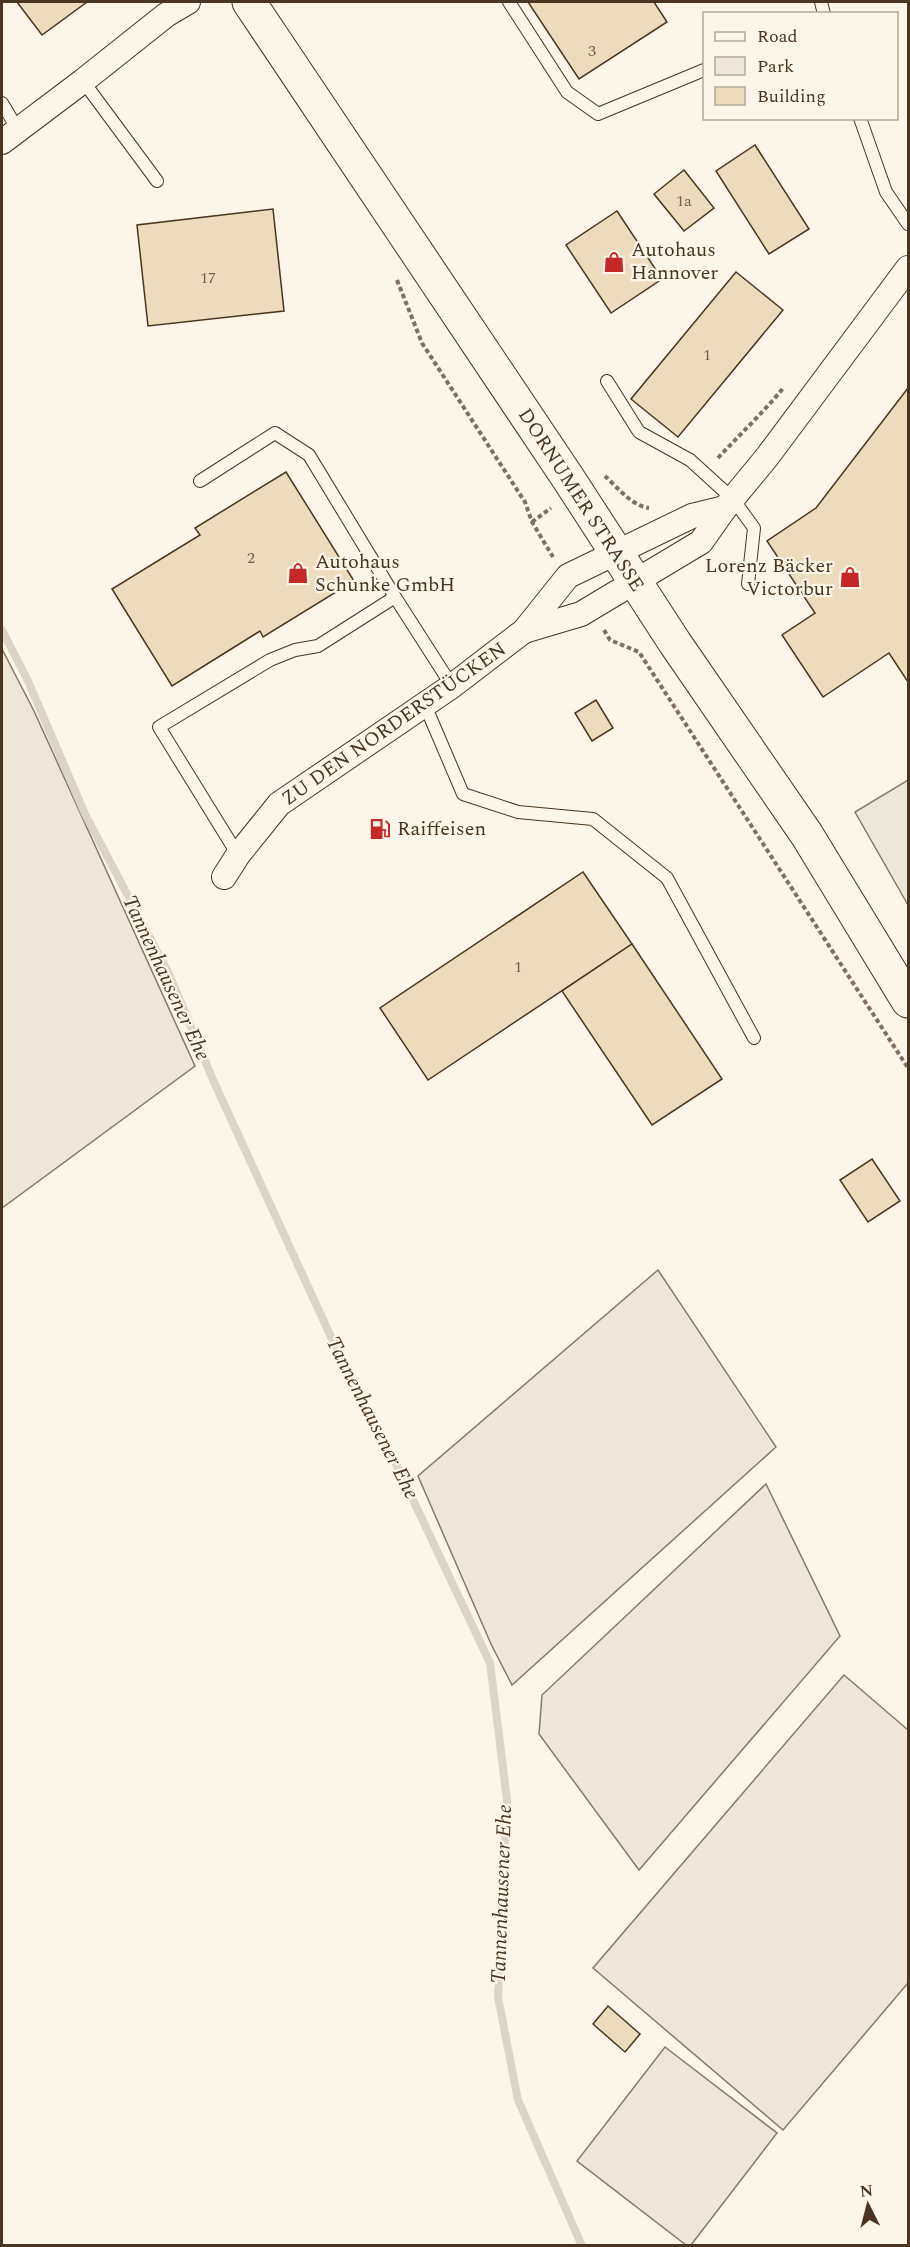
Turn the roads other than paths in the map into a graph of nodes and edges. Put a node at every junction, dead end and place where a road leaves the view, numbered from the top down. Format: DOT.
graph roads {
  1 [pos="188,2"];
  2 [pos="249,2"];
  3 [pos="509,2"];
  4 [pos="703,71"];
  5 [pos="83,81"];
  6 [pos="2,103"];
  7 [pos="861,120"];
  8 [pos="10,136"];
  9 [pos="157,181"];
  10 [pos="909,224"];
  11 [pos="909,268"];
  12 [pos="607,381"];
  13 [pos="200,481"];
  14 [pos="729,504"];
  15 [pos="616,554"];
  16 [pos="634,581"];
  17 [pos="748,584"];
  18 [pos="395,597"];
  19 [pos="524,631"];
  20 [pos="452,686"];
  21 [pos="425,705"];
  22 [pos="238,855"];
  23 [pos="224,877"];
  24 [pos="909,1001"];
  25 [pos="754,1038"];
  1 -- 5 [label="street"];
  2 -- 15 [label="main road, DORNUMER STRASSE"];
  3 -- 4 [label="lane"];
  5 -- 8 [label="street"];
  5 -- 9 [label="lane"];
  6 -- 8 [label="lane"];
  7 -- 10 [label="lane"];
  11 -- 14 [label="street, ZU DEN NORDERSTÜCKEN"];
  12 -- 14 [label="lane"];
  13 -- 18 [label="lane"];
  14 -- 15 [label="street, ZU DEN NORDERSTÜCKEN"];
  14 -- 16 [label="street, ZU DEN NORDERSTÜCKEN"];
  14 -- 17 [label="lane"];
  15 -- 16 [label="main road, DORNUMER STRASSE"];
  15 -- 19 [label="street, ZU DEN NORDERSTÜCKEN"];
  16 -- 19 [label="street, ZU DEN NORDERSTÜCKEN"];
  16 -- 24 [label="main road, DORNUMER STRASSE"];
  18 -- 20 [label="lane"];
  18 -- 22 [label="lane"];
  19 -- 20 [label="street, ZU DEN NORDERSTÜCKEN"];
  20 -- 21 [label="street, ZU DEN NORDERSTÜCKEN"];
  21 -- 22 [label="street, ZU DEN NORDERSTÜCKEN"];
  21 -- 25 [label="lane"];
  22 -- 23 [label="street, ZU DEN NORDERSTÜCKEN"];
}
